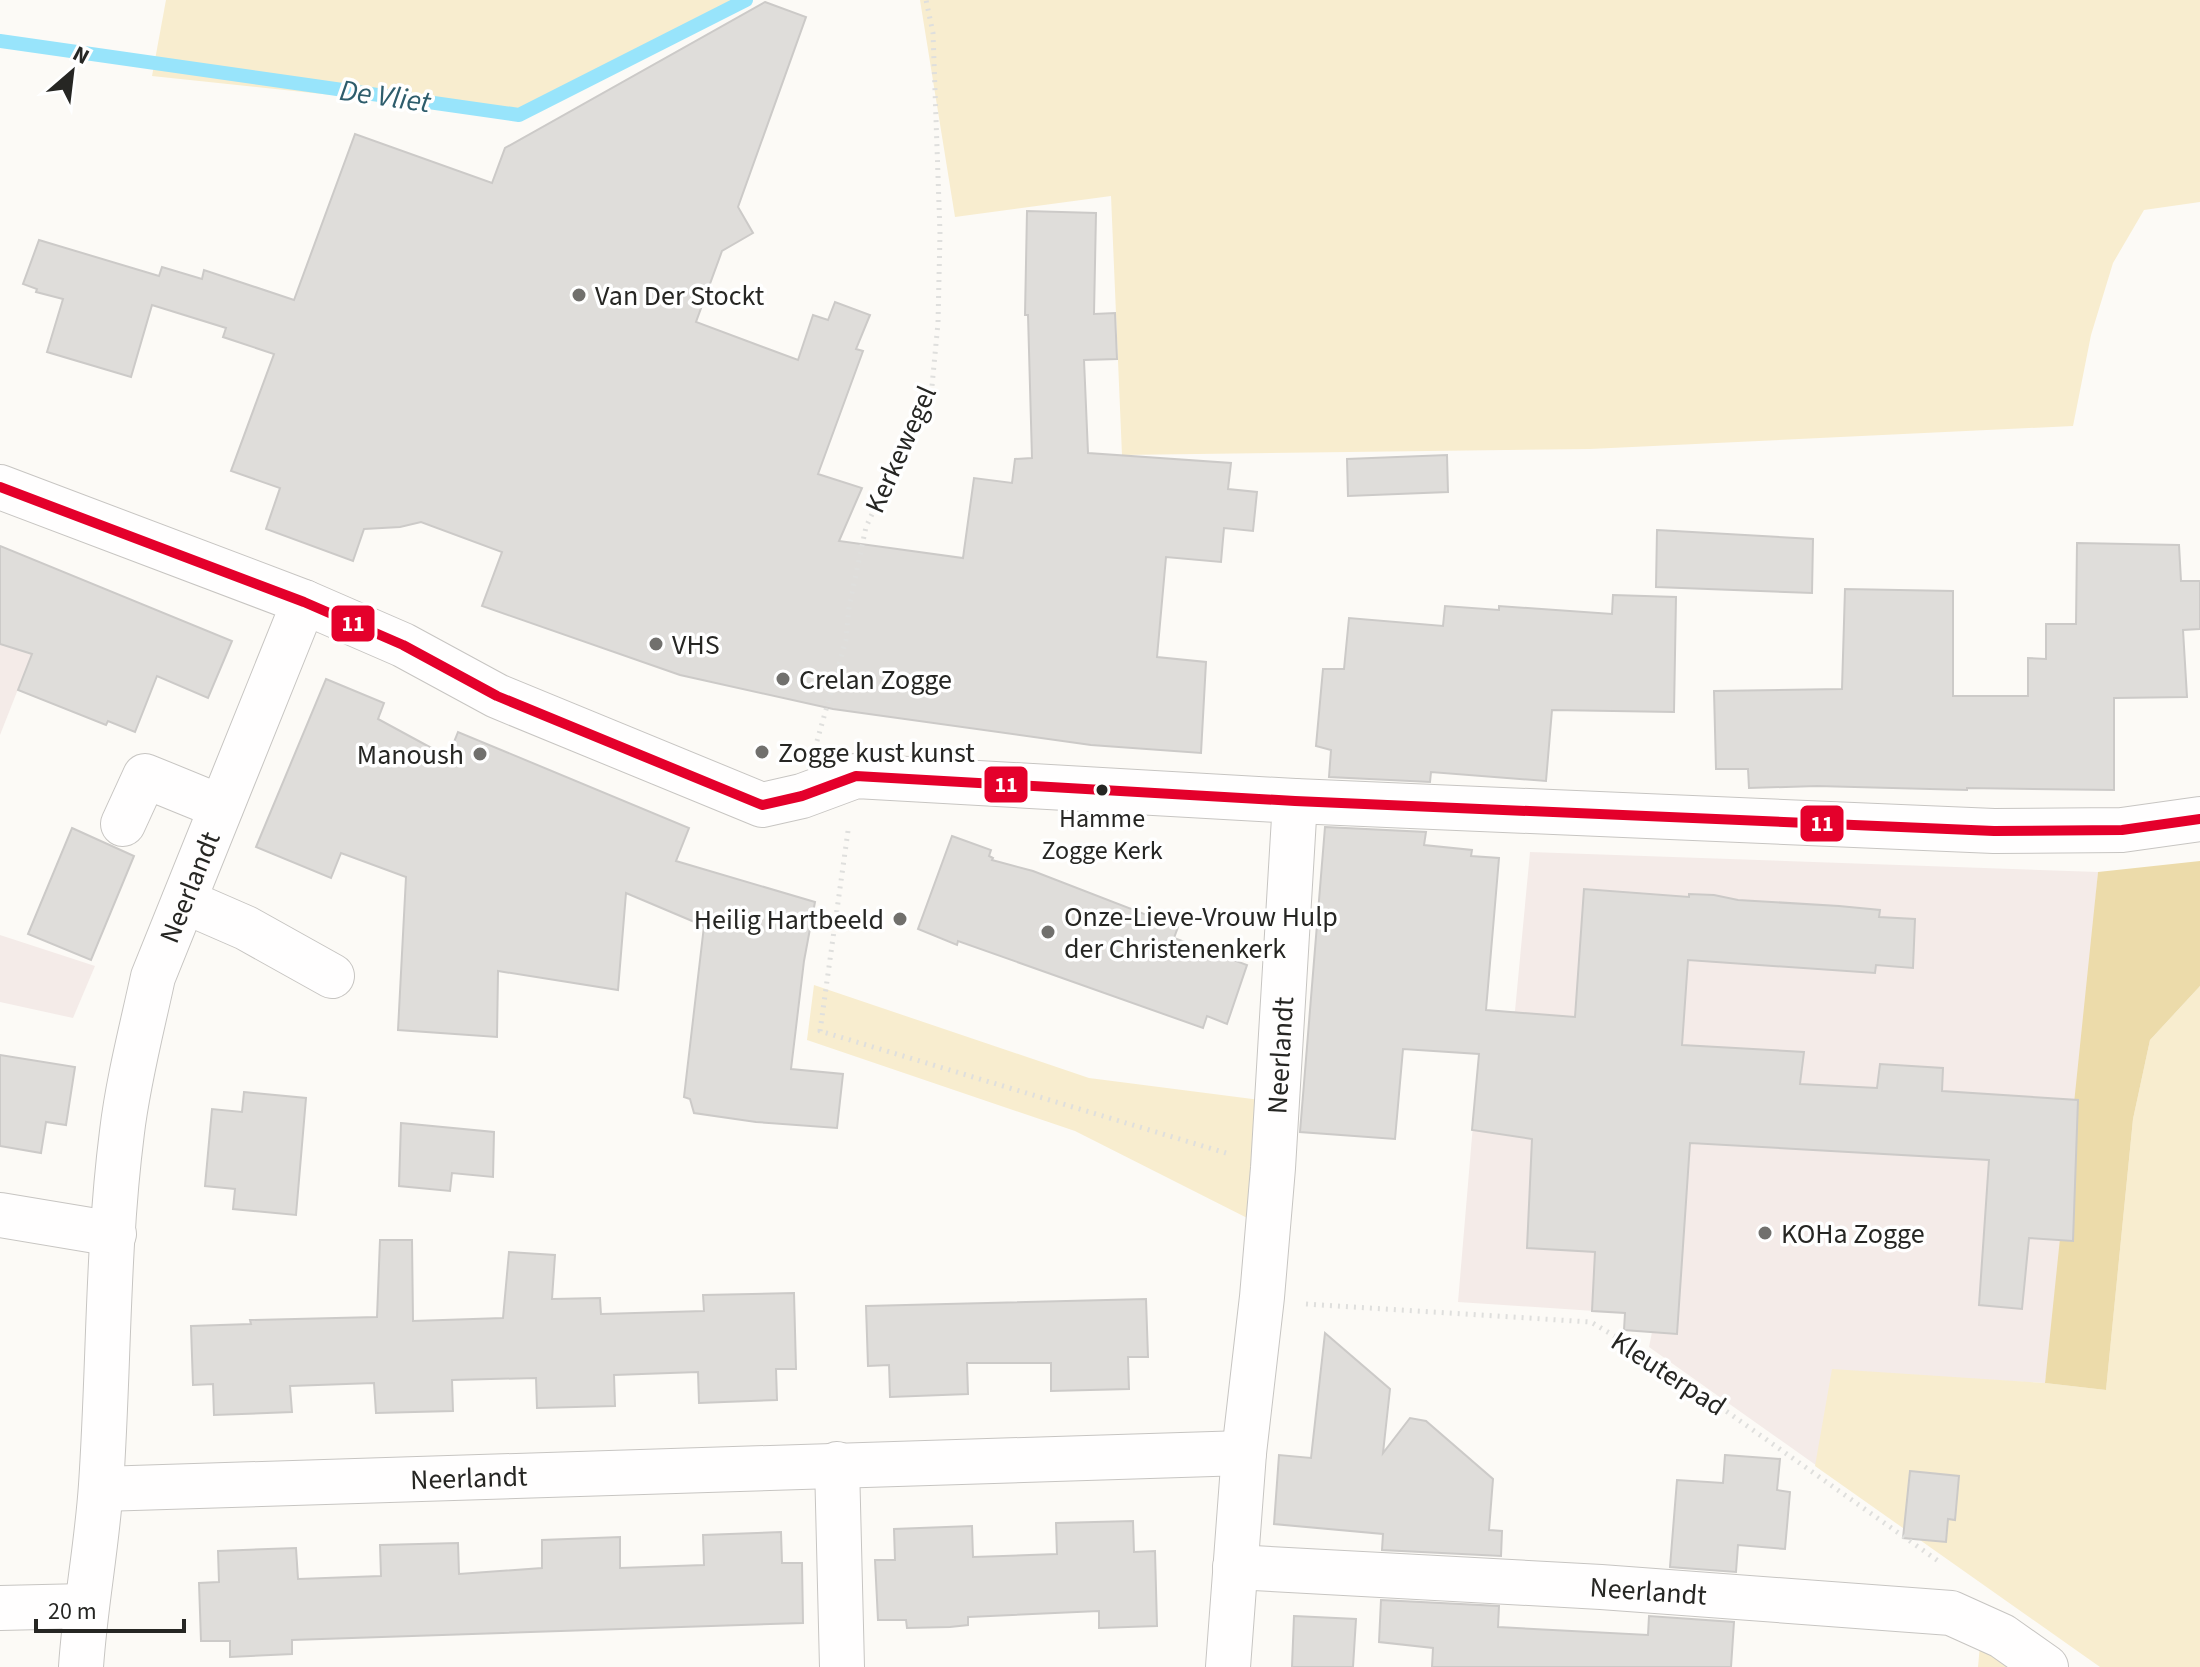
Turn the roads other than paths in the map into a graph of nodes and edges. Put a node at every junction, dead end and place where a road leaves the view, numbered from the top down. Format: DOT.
graph roads {
  1 [pos="0,487"];
  2 [pos="304,602"];
  3 [pos="1295,801"];
  4 [pos="221,807"];
  5 [pos="2200,819"];
  6 [pos="123,824"];
  7 [pos="184,901"];
  8 [pos="332,976"];
  9 [pos="0,1215"];
  10 [pos="114,1234"];
  11 [pos="1244,1453"];
  12 [pos="837,1464"];
  13 [pos="101,1489"];
  14 [pos="1235,1567"];
  15 [pos="85,1606"];
  16 [pos="0,1608"];
  17 [pos="81,1667"];
  18 [pos="842,1667"];
  19 [pos="1228,1667"];
  20 [pos="2046,1667"];
  1 -- 2 [label="street"];
  2 -- 3 [label="street"];
  2 -- 4 [label="street, Neerlandt"];
  3 -- 5 [label="street"];
  3 -- 11 [label="street, Neerlandt"];
  4 -- 6 [label="street"];
  4 -- 7 [label="street, Neerlandt"];
  7 -- 8 [label="street"];
  7 -- 10 [label="street, Neerlandt"];
  9 -- 10 [label="street"];
  10 -- 13 [label="street, Neerlandt"];
  11 -- 12 [label="street, Neerlandt"];
  11 -- 14 [label="street, Neerlandt"];
  12 -- 13 [label="street, Neerlandt"];
  12 -- 18 [label="street"];
  13 -- 15 [label="street, Neerlandt"];
  14 -- 19 [label="street, Neerlandt"];
  14 -- 20 [label="street, Neerlandt"];
  15 -- 16 [label="street"];
  15 -- 17 [label="street, Neerlandt"];
}
